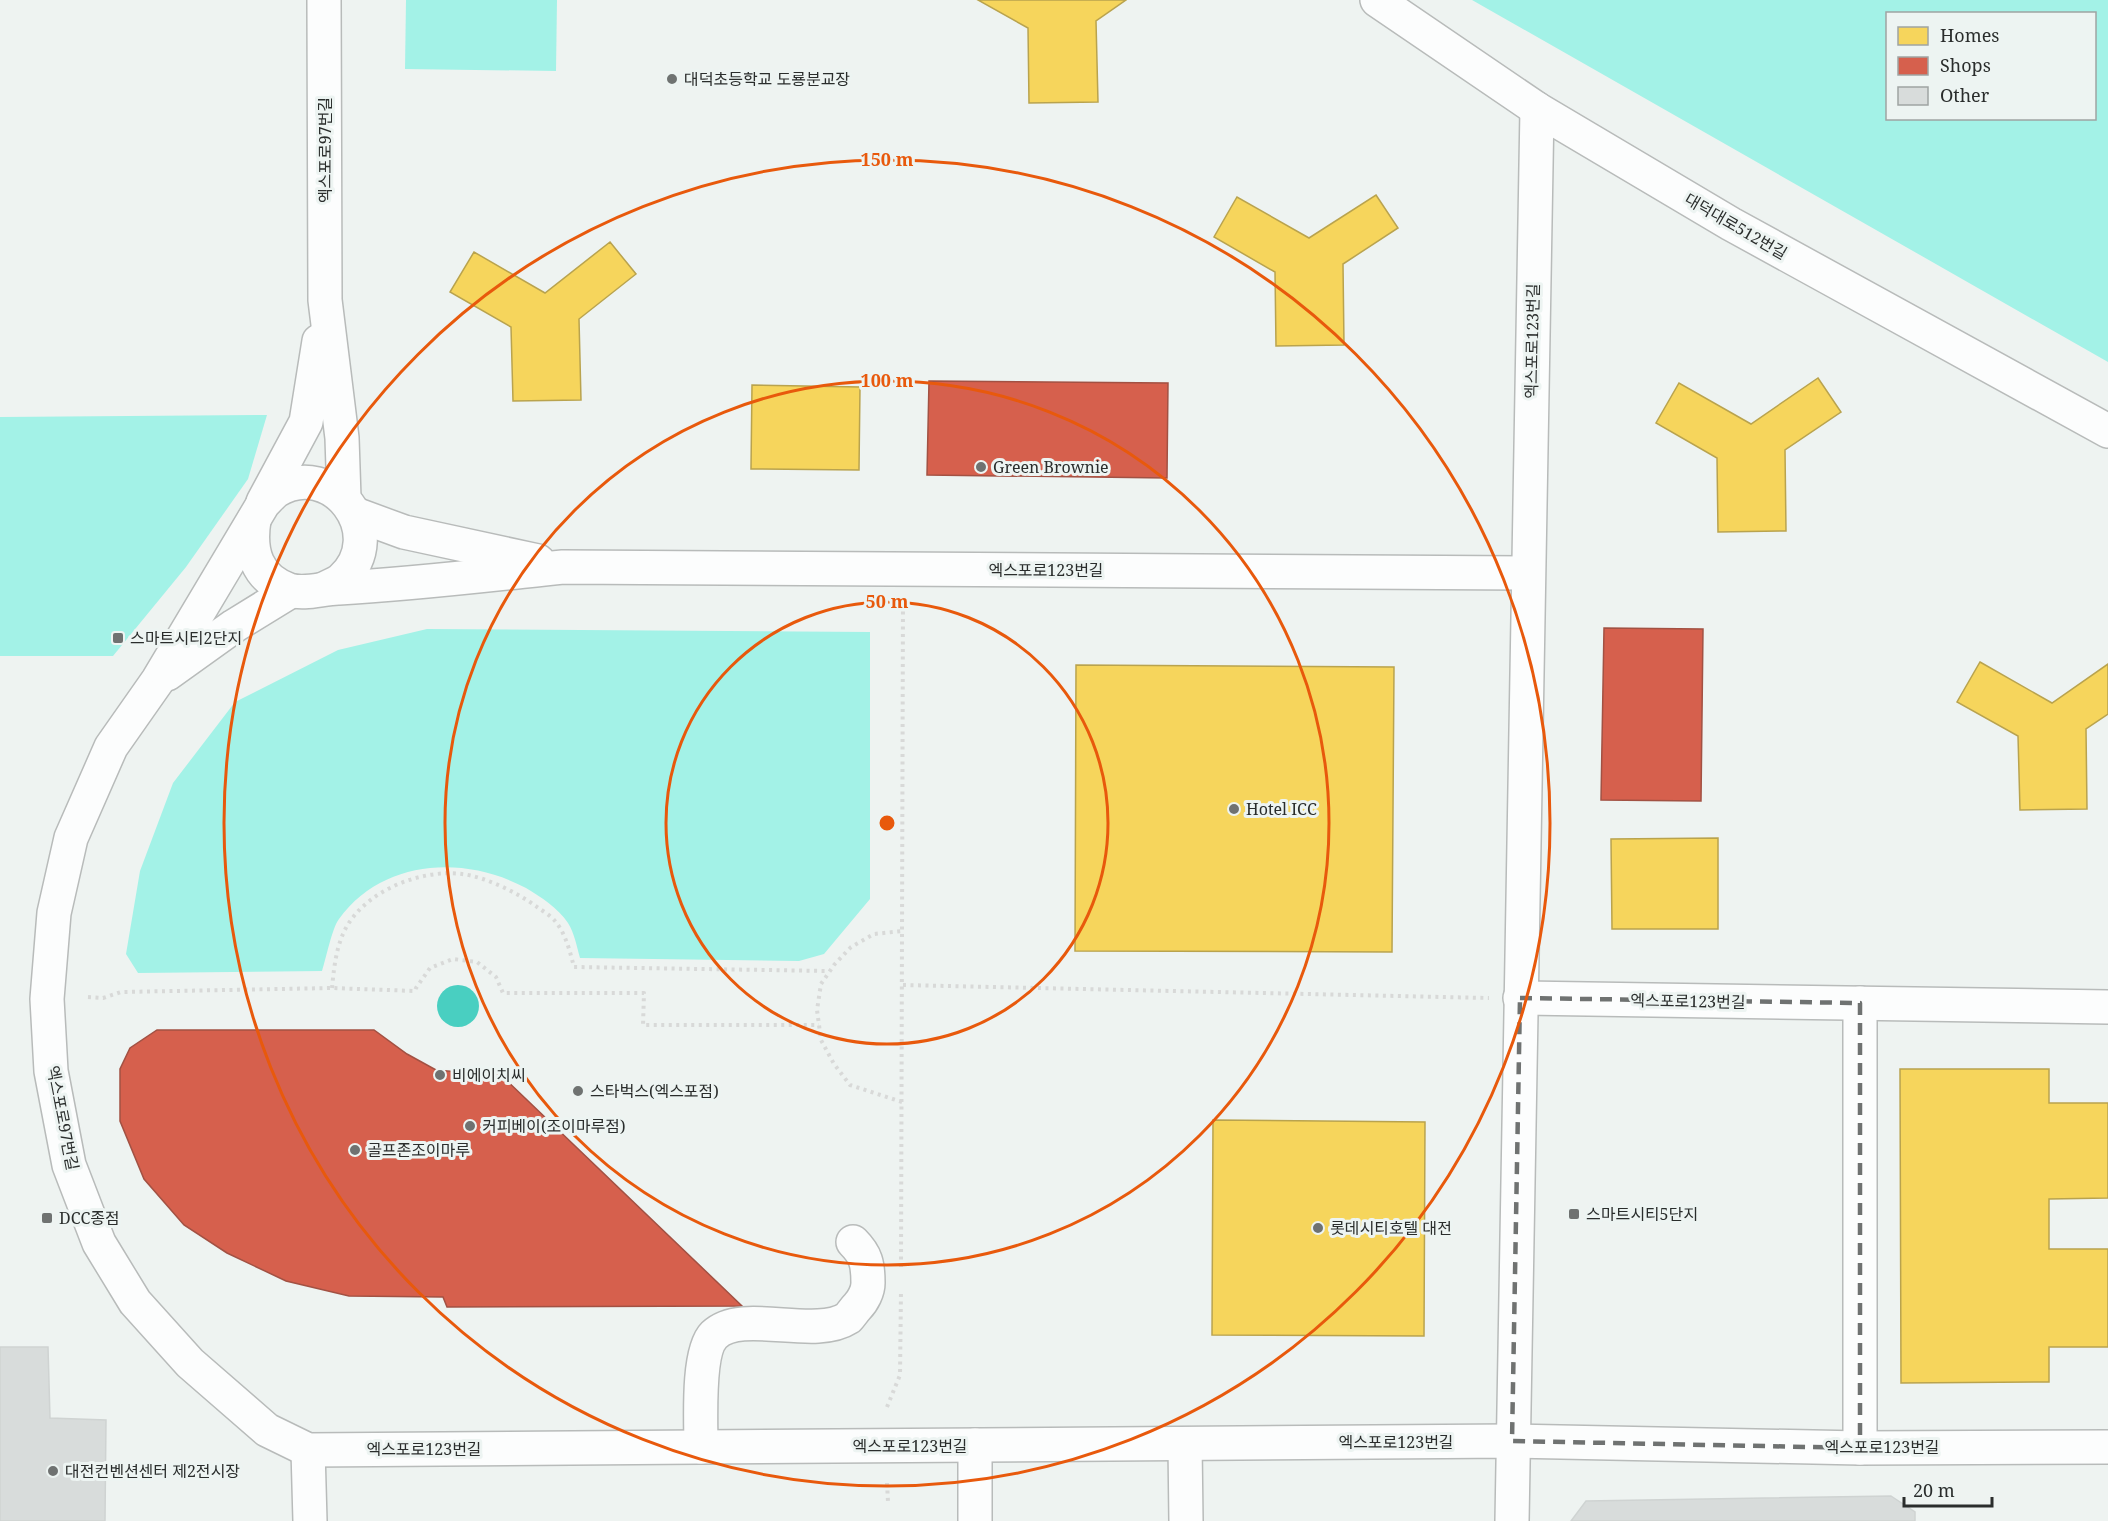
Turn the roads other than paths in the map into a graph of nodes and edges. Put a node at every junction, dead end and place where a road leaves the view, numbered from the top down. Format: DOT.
graph roads {
  1 [pos="324,0"];
  2 [pos="1377,0"];
  3 [pos="1537,109"];
  4 [pos="325,300"];
  5 [pos="2108,431"];
  6 [pos="350,506"];
  7 [pos="258,512"];
  8 [pos="563,567"];
  9 [pos="1528,573"];
  10 [pos="326,588"];
  11 [pos="291,591"];
  12 [pos="158,680"];
  13 [pos="1520,998"];
  14 [pos="1860,1003"];
  15 [pos="2108,1006"];
  16 [pos="853,1242"];
  17 [pos="1512,1441"];
  18 [pos="1185,1444"];
  19 [pos="975,1445"];
  20 [pos="701,1447"];
  21 [pos="2108,1447"];
  22 [pos="1860,1448"];
  23 [pos="308,1450"];
  24 [pos="310,1521"];
  25 [pos="975,1521"];
  26 [pos="1186,1521"];
  27 [pos="1512,1521"];
  1 -- 4 [label="street, 엑스포로97번길"];
  2 -- 3 [label="street, 대덕대로512번길"];
  3 -- 5 [label="street, 대덕대로512번길"];
  3 -- 9 [label="street, 엑스포로123번길"];
  4 -- 6 [label="street"];
  4 -- 7 [label="street, 엑스포로97번길"];
  6 -- 7 [label="street"];
  6 -- 8 [label="street"];
  6 -- 10 [label="street"];
  7 -- 11 [label="street"];
  7 -- 12 [label="street, 엑스포로97번길"];
  8 -- 9 [label="street, 엑스포로123번길"];
  8 -- 10 [label="street"];
  9 -- 13 [label="street, 엑스포로123번길"];
  10 -- 11 [label="street"];
  11 -- 12 [label="street"];
  12 -- 23 [label="street, 엑스포로97번길"];
  13 -- 14 [label="street, 엑스포로123번길"];
  13 -- 17 [label="street, 엑스포로123번길"];
  14 -- 15 [label="street, 엑스포로123번길"];
  14 -- 22 [label="street"];
  16 -- 20 [label="street"];
  17 -- 18 [label="street, 엑스포로123번길"];
  17 -- 22 [label="street, 엑스포로123번길"];
  17 -- 27 [label="street, 엑스포로123번길"];
  18 -- 19 [label="street, 엑스포로123번길"];
  18 -- 26 [label="street"];
  19 -- 20 [label="street, 엑스포로123번길"];
  19 -- 25 [label="street"];
  20 -- 23 [label="street, 엑스포로123번길"];
  21 -- 22 [label="street, 엑스포로123번길"];
  23 -- 24 [label="street"];
}
